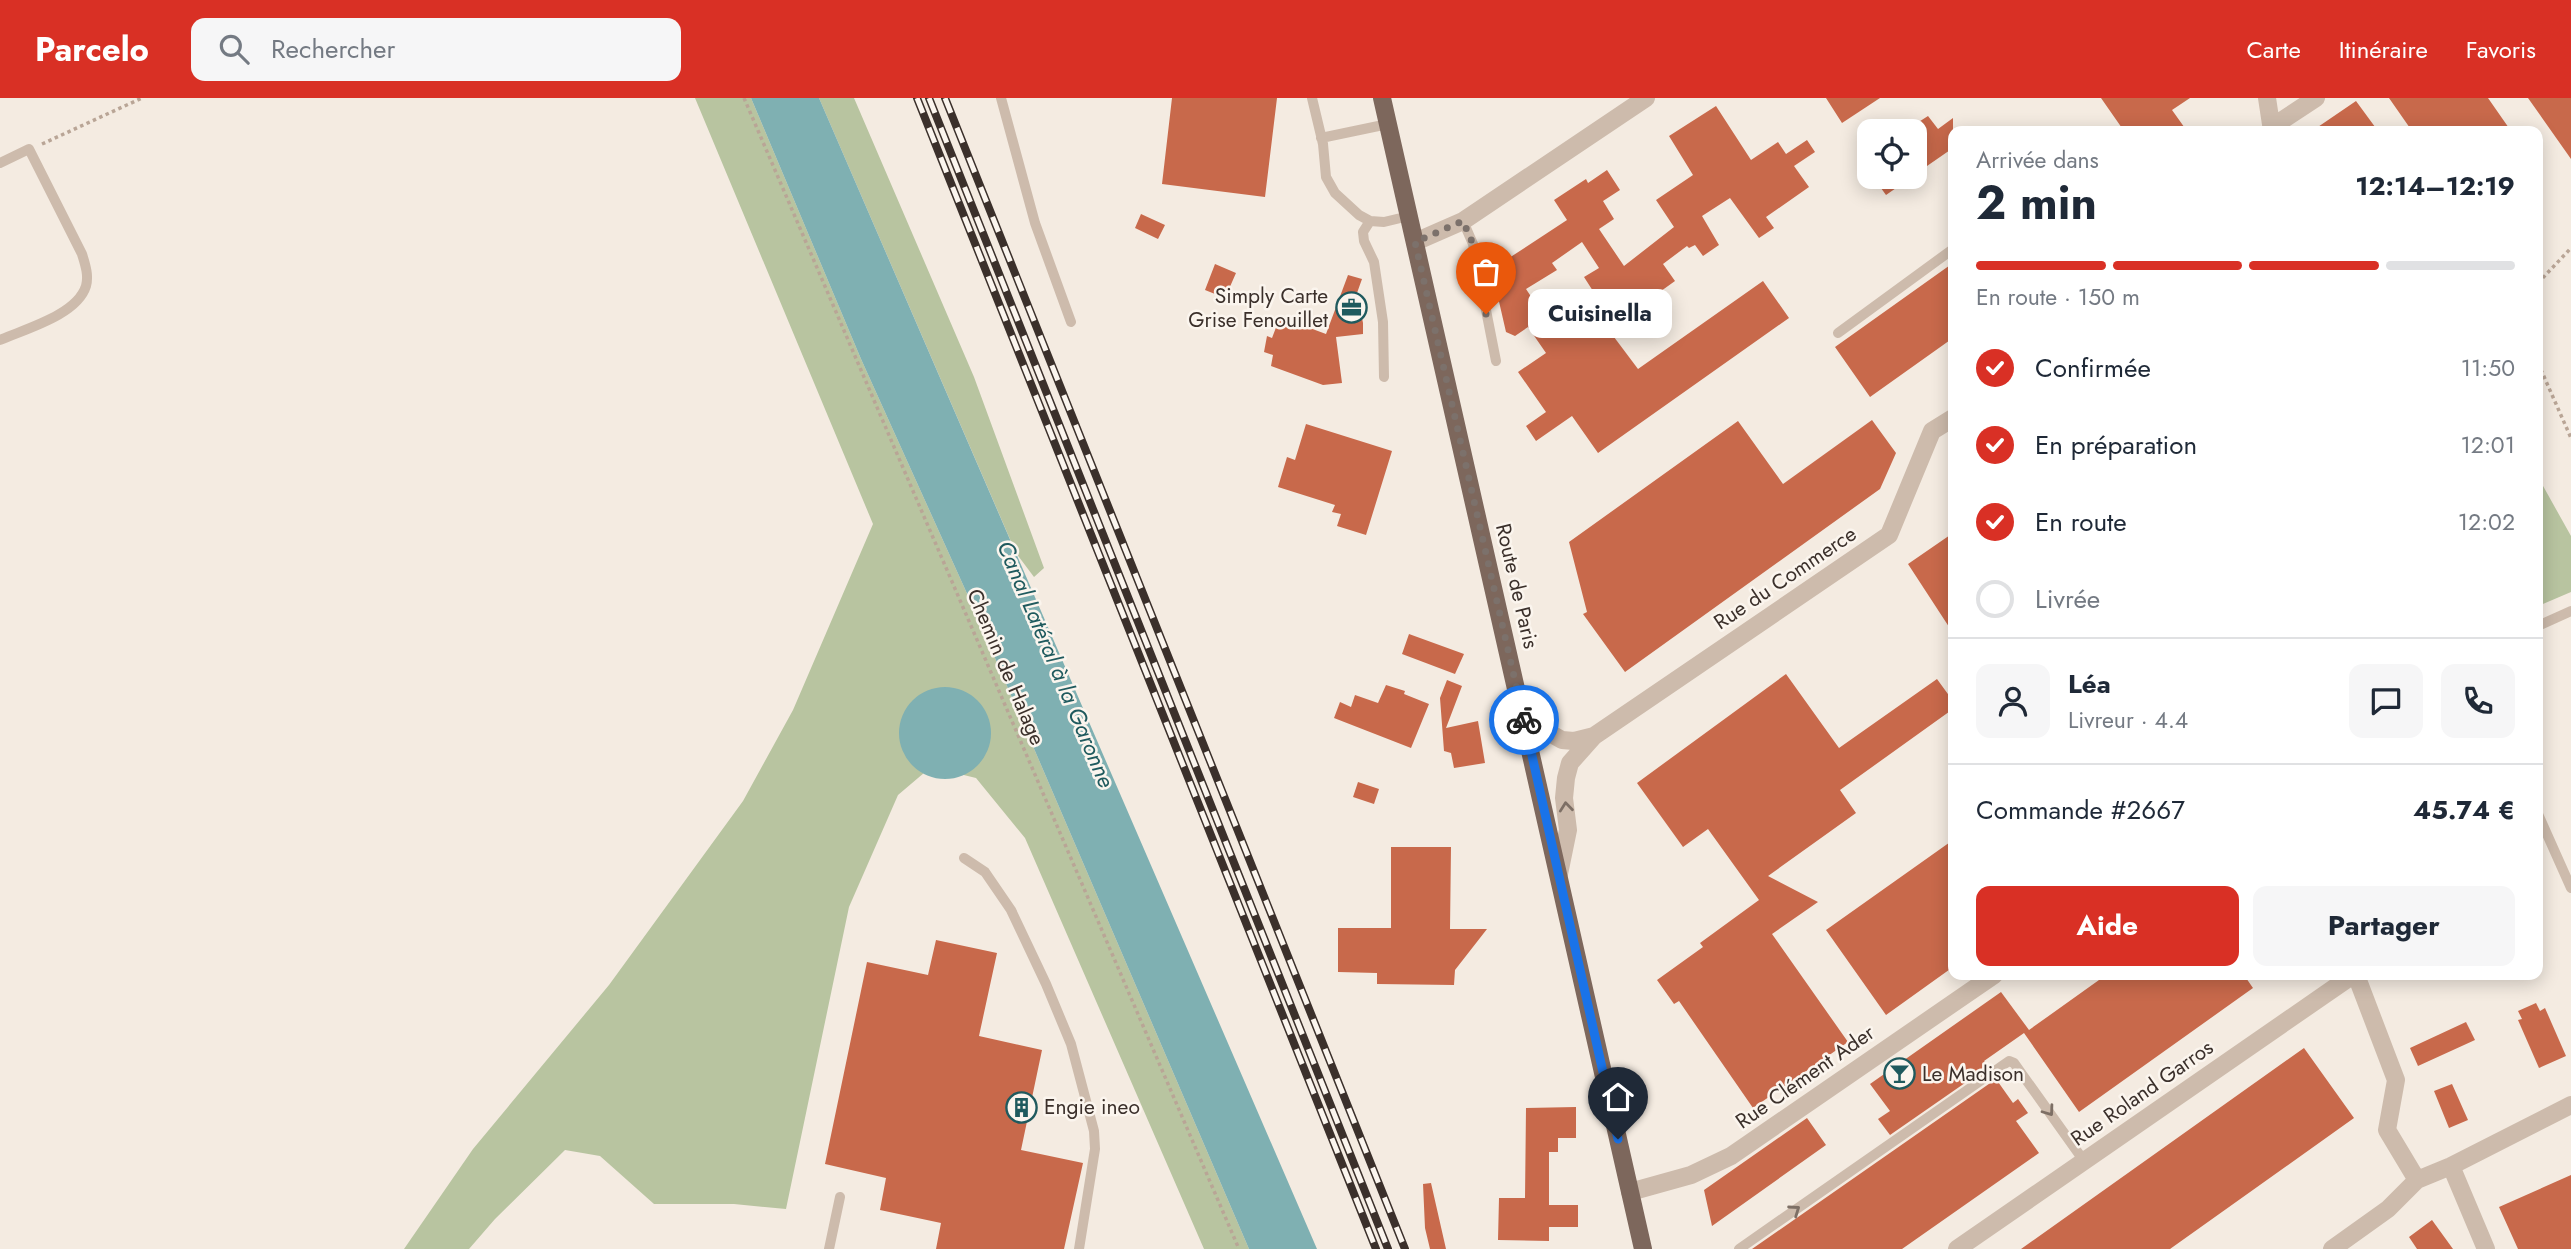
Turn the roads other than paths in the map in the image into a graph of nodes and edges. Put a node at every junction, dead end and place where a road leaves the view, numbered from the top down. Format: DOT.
graph roads {
  1 [pos="1001,98"];
  2 [pos="1312,98"];
  3 [pos="1382,98"];
  4 [pos="1646,98"];
  5 [pos="2267,98"];
  6 [pos="2316,98"];
  7 [pos="1388,124"];
  8 [pos="2272,126"];
  9 [pos="2276,126"];
  10 [pos="1321,138"];
  11 [pos="0,163"];
  12 [pos="1409,216"];
  13 [pos="1370,220"];
  14 [pos="1463,221"];
  15 [pos="1415,242"];
  16 [pos="1948,253"];
  17 [pos="1071,322"];
  18 [pos="1838,333"];
  19 [pos="0,340"];
  20 [pos="1496,361"];
  21 [pos="1384,377"];
  22 [pos="1948,421"];
  23 [pos="2571,611"];
  24 [pos="2543,623"];
  25 [pos="1527,735"];
  26 [pos="1594,736"];
  27 [pos="2543,825"];
  28 [pos="964,858"];
  29 [pos="1559,874"];
  30 [pos="2571,888"];
  31 [pos="1987,980"];
  32 [pos="2348,980"];
  33 [pos="2357,980"];
  34 [pos="2571,1105"];
  35 [pos="2084,1161"];
  36 [pos="2451,1166"];
  37 [pos="2417,1180"];
  38 [pos="1630,1192"];
  39 [pos="840,1196"];
  40 [pos="829,1249"];
  41 [pos="1079,1249"];
  42 [pos="1643,1249"];
  43 [pos="1739,1249"];
  44 [pos="1957,1249"];
  45 [pos="2332,1249"];
  46 [pos="2486,1249"];
  1 -- 17 [label="lane"];
  2 -- 10 [label="lane"];
  3 -- 7 [label="main road, Route de Paris"];
  4 -- 14 [label="street"];
  5 -- 8 [label="street"];
  6 -- 9 [label="street"];
  7 -- 10 [label="lane"];
  7 -- 12 [label="main road, Route de Paris"];
  10 -- 13 [label="lane"];
  11 -- 19 [label="lane"];
  12 -- 13 [label="lane"];
  12 -- 15 [label="main road, Route de Paris"];
  13 -- 21 [label="lane"];
  14 -- 15 [label="street"];
  14 -- 20 [label="lane"];
  15 -- 25 [label="main road, Route de Paris"];
  16 -- 18 [label="lane"];
  22 -- 26 [label="street, Rue du Commerce"];
  23 -- 24 [label="lane"];
  25 -- 26 [label="street, Rue du Commerce"];
  25 -- 29 [label="main road, Route de Paris"];
  29 -- 26 [label="street, Rue du Commerce, one-way"];
  27 -- 30 [label="lane"];
  28 -- 41 [label="lane"];
  29 -- 38 [label="main road, Route de Paris"];
  31 -- 38 [label="street, Rue Clément Ader"];
  32 -- 35 [label="street, Rue Roland Garros"];
  33 -- 37 [label="street"];
  34 -- 36 [label="street"];
  43 -- 35 [label="lane, one-way"];
  35 -- 44 [label="street, Rue Roland Garros"];
  36 -- 37 [label="street"];
  36 -- 46 [label="street"];
  37 -- 45 [label="street"];
  38 -- 42 [label="main road, Route de Paris"];
  39 -- 40 [label="lane"];
}
